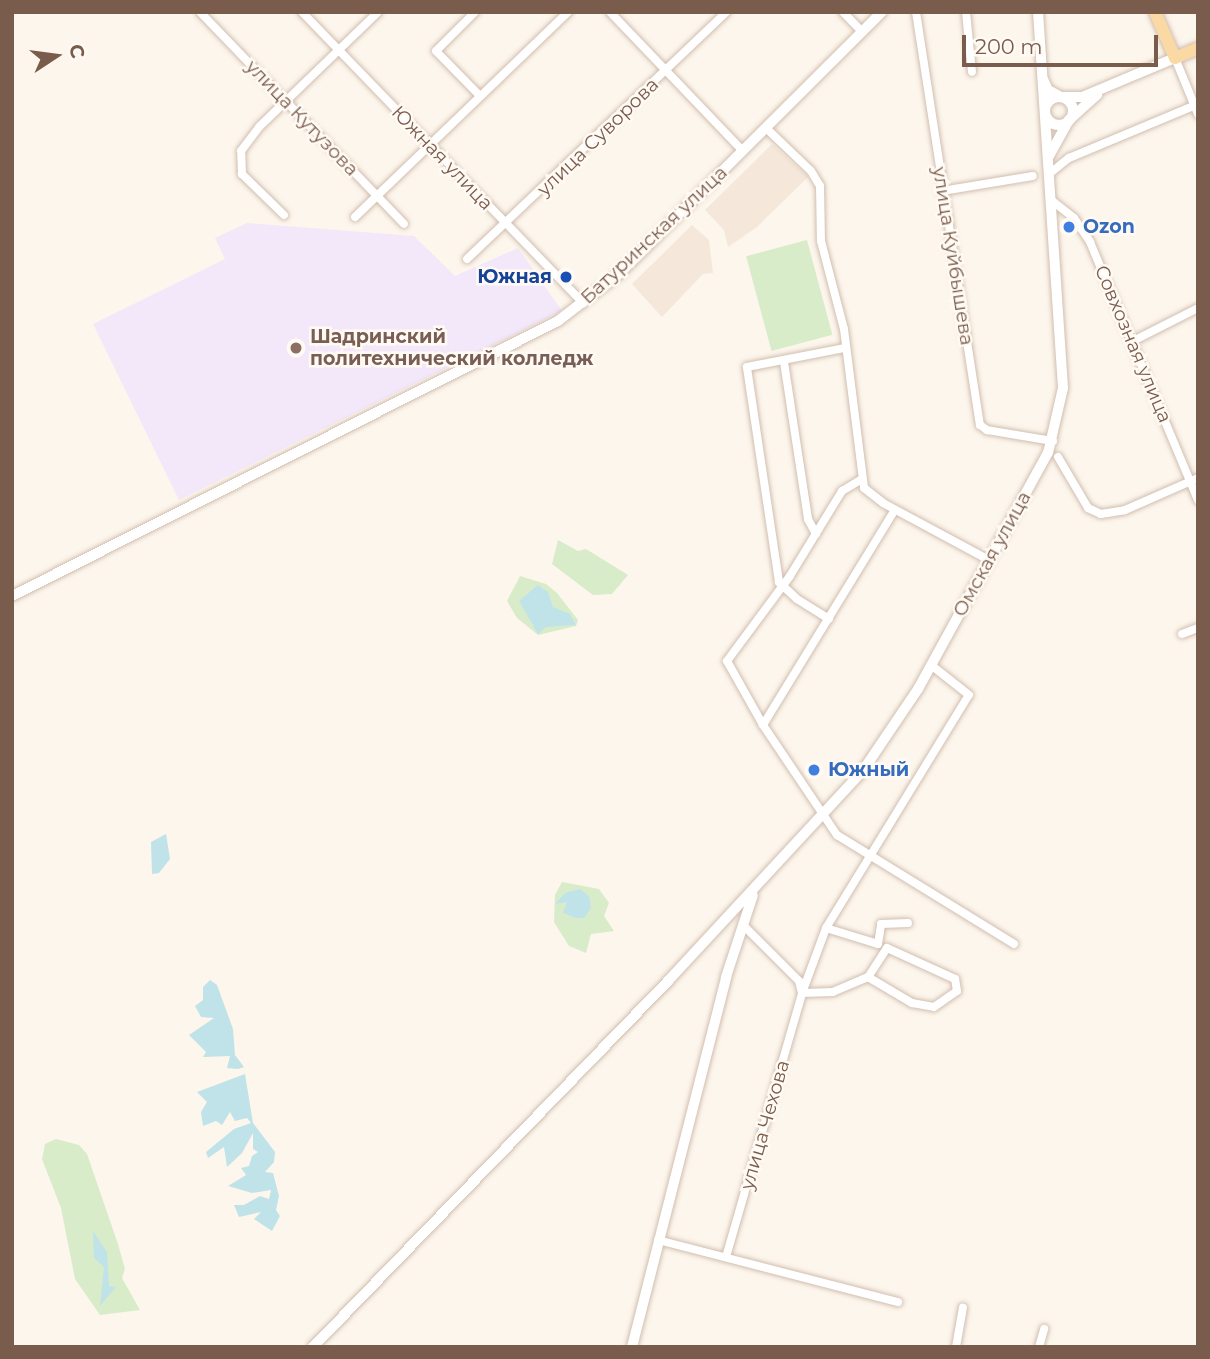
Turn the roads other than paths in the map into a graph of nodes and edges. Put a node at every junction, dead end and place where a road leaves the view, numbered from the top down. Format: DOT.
graph roads {
  1 [pos="200,12"];
  2 [pos="302,12"];
  3 [pos="378,12"];
  4 [pos="475,12"];
  5 [pos="568,12"];
  6 [pos="610,12"];
  7 [pos="726,12"];
  8 [pos="843,12"];
  9 [pos="882,12"];
  10 [pos="916,12"];
  11 [pos="966,12"];
  12 [pos="1038,12"];
  13 [pos="1155,12"];
  14 [pos="862,32"];
  15 [pos="1198,48"];
  16 [pos="339,50"];
  17 [pos="1175,58"];
  18 [pos="666,72"];
  19 [pos="972,72"];
  20 [pos="1042,76"];
  21 [pos="1106,90"];
  22 [pos="480,96"];
  23 [pos="1061,97"];
  24 [pos="285,102"];
  25 [pos="1197,108"];
  26 [pos="1045,112"];
  27 [pos="1069,120"];
  28 [pos="766,128"];
  29 [pos="429,145"];
  30 [pos="743,151"];
  31 [pos="1048,157"];
  32 [pos="1049,174"];
  33 [pos="1033,176"];
  34 [pos="942,191"];
  35 [pos="377,195"];
  36 [pos="1051,200"];
  37 [pos="284,215"];
  38 [pos="355,217"];
  39 [pos="404,224"];
  40 [pos="507,225"];
  41 [pos="467,259"];
  42 [pos="583,303"];
  43 [pos="1198,307"];
  44 [pos="1133,341"];
  45 [pos="845,348"];
  46 [pos="784,362"];
  47 [pos="1053,441"];
  48 [pos="1058,457"];
  49 [pos="862,479"];
  50 [pos="1194,479"];
  51 [pos="1198,500"];
  52 [pos="895,510"];
  53 [pos="816,534"];
  54 [pos="989,560"];
  55 [pos="783,586"];
  56 [pos="12,596"];
  57 [pos="829,619"];
  58 [pos="1198,628"];
  59 [pos="1182,634"];
  60 [pos="931,665"];
  61 [pos="763,725"];
  62 [pos="825,811"];
  63 [pos="870,859"];
  64 [pos="755,889"];
  65 [pos="908,923"];
  66 [pos="743,925"];
  67 [pos="826,928"];
  68 [pos="1014,944"];
  69 [pos="868,977"];
  70 [pos="802,993"];
  71 [pos="658,1240"];
  72 [pos="726,1257"];
  73 [pos="898,1302"];
  74 [pos="963,1307"];
  75 [pos="1044,1329"];
  76 [pos="313,1347"];
  77 [pos="632,1347"];
  78 [pos="956,1347"];
  79 [pos="1039,1347"];
  1 -- 24 [label="street, улица Кутузова"];
  2 -- 16 [label="street, Южная улица"];
  3 -- 16 [label="street"];
  4 -- 22 [label="street"];
  5 -- 22 [label="street"];
  6 -- 18 [label="street"];
  7 -- 18 [label="street, улица Суворова"];
  8 -- 14 [label="street"];
  9 -- 14 [label="street, Батуринская улица"];
  10 -- 34 [label="street, улица Куйбышева"];
  11 -- 19 [label="street"];
  12 -- 20 [label="street, Омская улица"];
  13 -- 17 [label="main road"];
  14 -- 28 [label="street, Батуринская улица"];
  15 -- 17 [label="main road"];
  16 -- 24 [label="street"];
  16 -- 29 [label="street, Южная улица"];
  17 -- 21 [label="street"];
  17 -- 25 [label="street"];
  18 -- 30 [label="street"];
  18 -- 40 [label="street, улица Суворова"];
  20 -- 23 [label="street"];
  20 -- 26 [label="street, Омская улица"];
  21 -- 23 [label="street"];
  21 -- 27 [label="street"];
  22 -- 29 [label="street"];
  23 -- 26 [label="street"];
  23 -- 27 [label="street"];
  24 -- 35 [label="street, улица Кутузова"];
  24 -- 37 [label="street"];
  25 -- 32 [label="street"];
  26 -- 27 [label="street"];
  26 -- 31 [label="street, Омская улица"];
  27 -- 31 [label="street"];
  28 -- 30 [label="street, Батуринская улица"];
  28 -- 45 [label="street"];
  29 -- 35 [label="street"];
  29 -- 40 [label="street, Южная улица"];
  30 -- 42 [label="street, Батуринская улица"];
  31 -- 32 [label="street, Омская улица"];
  32 -- 36 [label="street, Омская улица"];
  33 -- 34 [label="street"];
  34 -- 47 [label="street, улица Куйбышева"];
  35 -- 38 [label="street"];
  35 -- 39 [label="street, улица Кутузова"];
  36 -- 44 [label="street, Совхозная улица"];
  36 -- 47 [label="street, Омская улица"];
  40 -- 41 [label="street, улица Суворова"];
  40 -- 42 [label="street, Южная улица"];
  42 -- 56 [label="street, Батуринская улица"];
  43 -- 44 [label="street"];
  44 -- 50 [label="street, Совхозная улица"];
  45 -- 46 [label="street"];
  45 -- 49 [label="street"];
  46 -- 53 [label="street"];
  46 -- 55 [label="street"];
  47 -- 54 [label="street, Омская улица"];
  48 -- 50 [label="street"];
  49 -- 52 [label="street"];
  49 -- 53 [label="street"];
  50 -- 51 [label="street, Совхозная улица"];
  52 -- 54 [label="street"];
  52 -- 57 [label="street"];
  53 -- 55 [label="street"];
  54 -- 60 [label="street, Омская улица"];
  55 -- 57 [label="street"];
  55 -- 61 [label="street"];
  57 -- 61 [label="street"];
  58 -- 59 [label="street"];
  60 -- 62 [label="street, Омская улица"];
  60 -- 63 [label="street, улица Чехова"];
  61 -- 62 [label="street"];
  62 -- 63 [label="street"];
  62 -- 64 [label="street, Омская улица"];
  63 -- 67 [label="street, улица Чехова"];
  63 -- 68 [label="street"];
  64 -- 66 [label="street"];
  64 -- 76 [label="street, Омская улица"];
  65 -- 67 [label="street"];
  66 -- 70 [label="street"];
  66 -- 71 [label="street"];
  67 -- 70 [label="street, улица Чехова"];
  69 -- 69 [label="street"];
  69 -- 70 [label="street"];
  70 -- 72 [label="street, улица Чехова"];
  71 -- 72 [label="street"];
  71 -- 77 [label="street"];
  72 -- 73 [label="street"];
  74 -- 78 [label="street"];
  75 -- 79 [label="street"];
}
